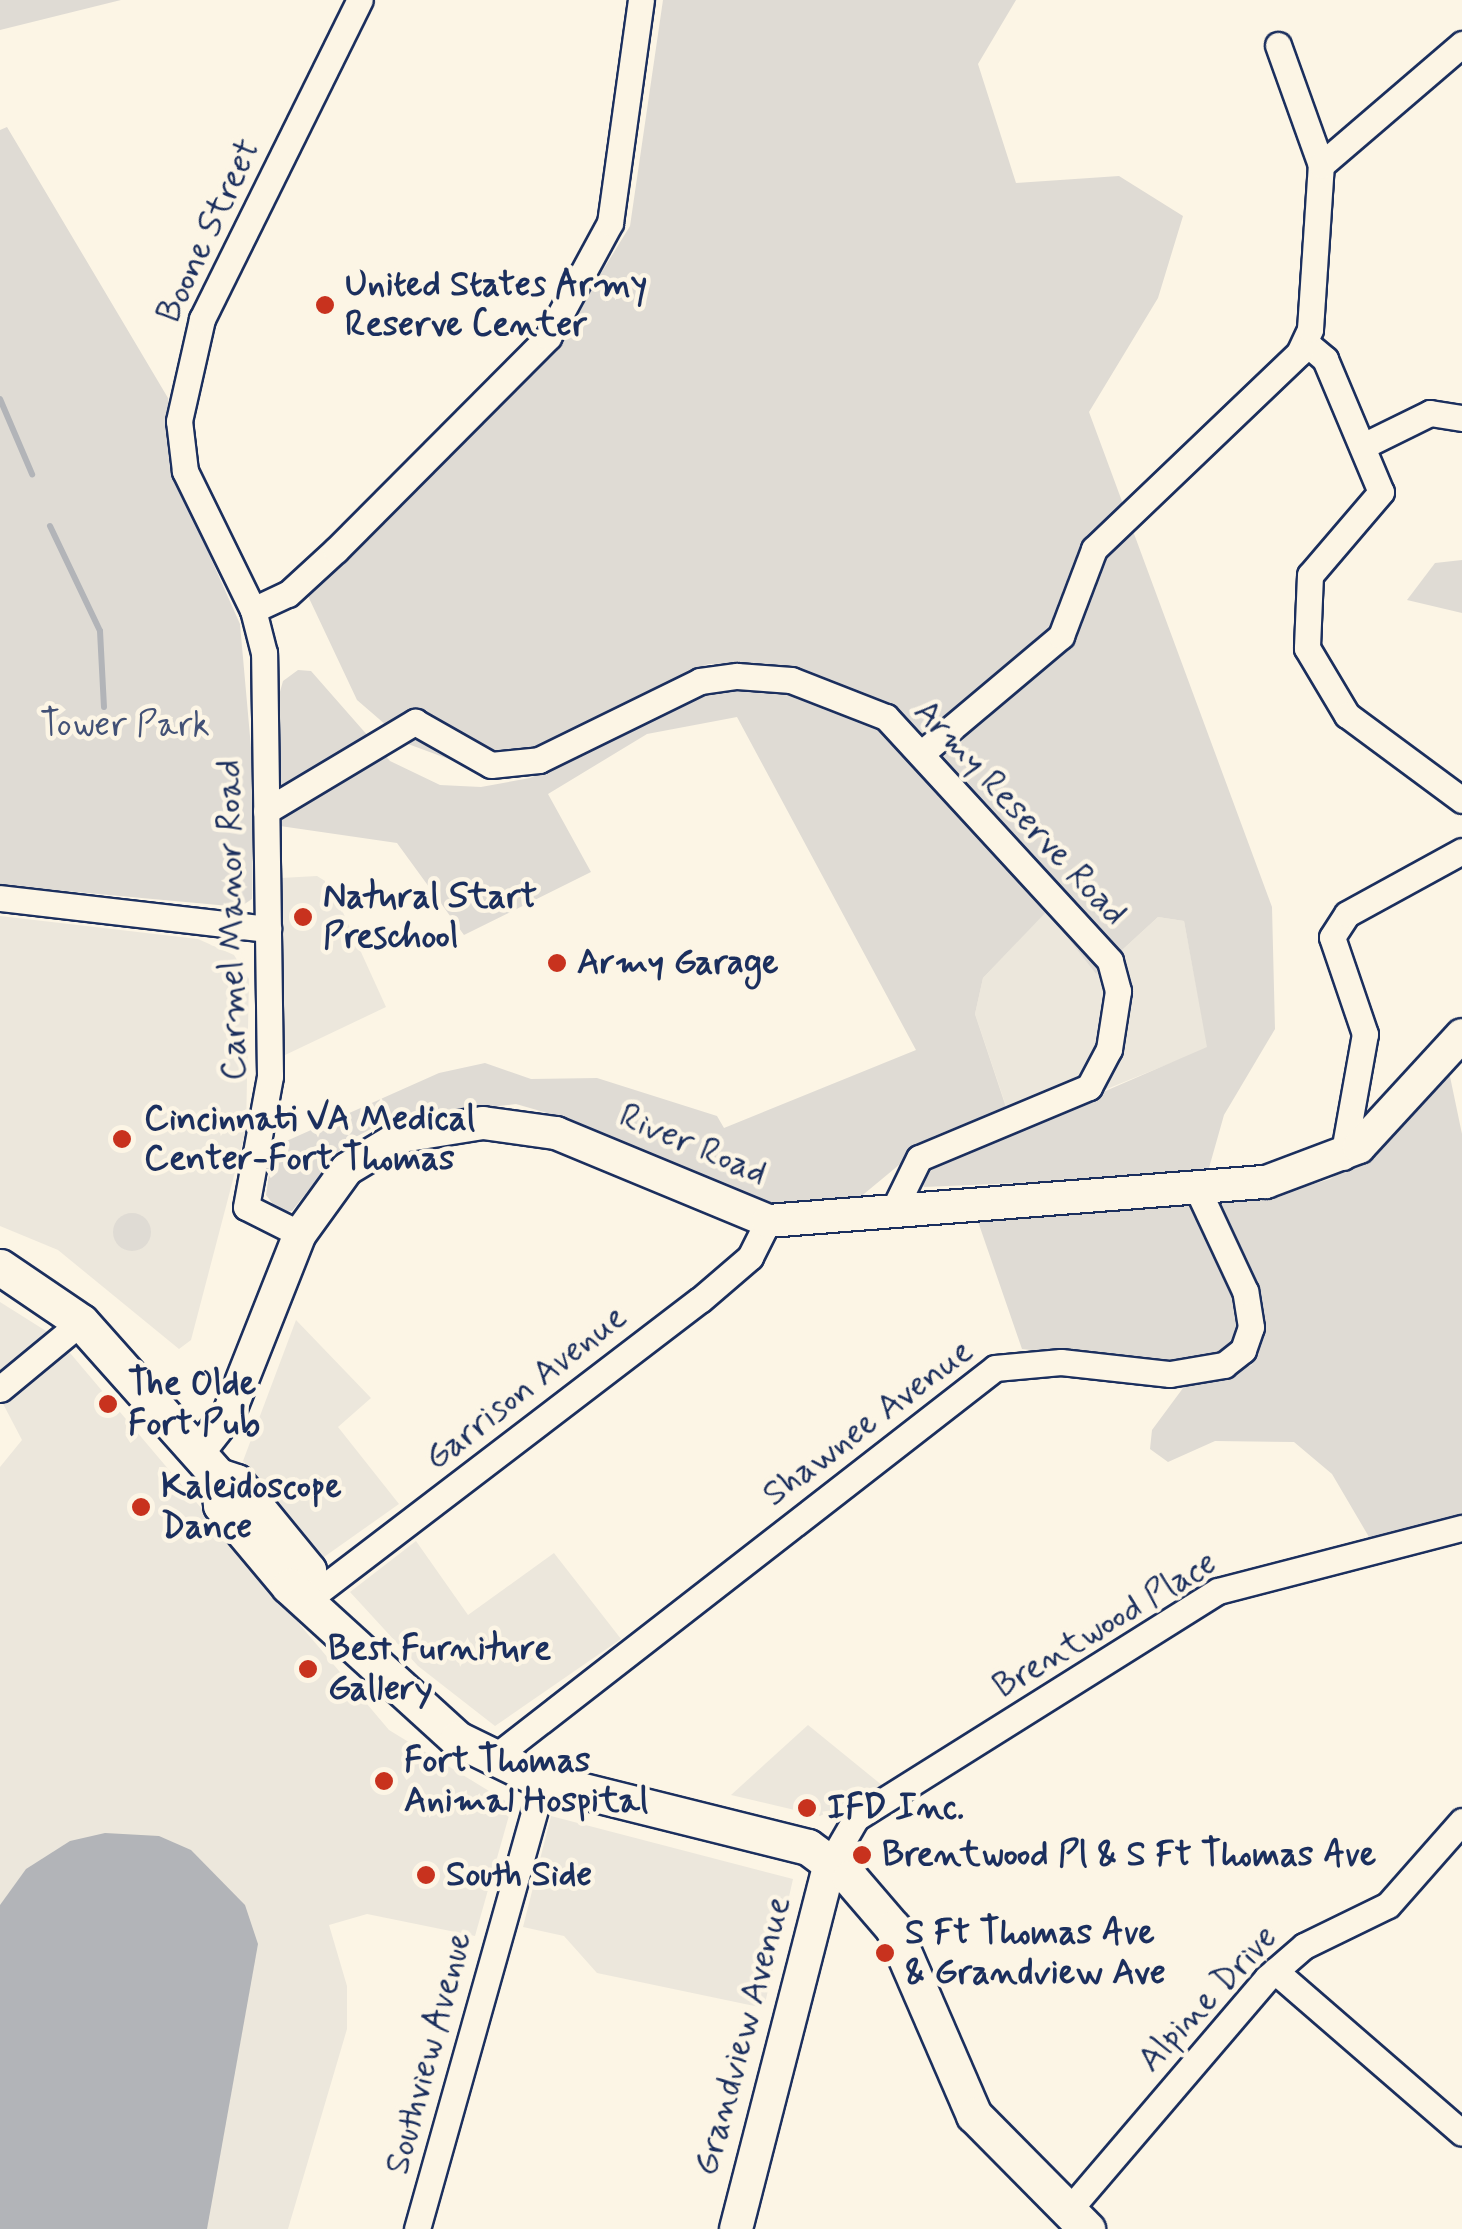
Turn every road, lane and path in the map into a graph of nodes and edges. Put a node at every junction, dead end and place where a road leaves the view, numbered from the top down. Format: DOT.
graph roads {
  1 [pos="360,0"];
  2 [pos="641,0"];
  3 [pos="1462,44"];
  4 [pos="1278,45"];
  5 [pos="1321,165"];
  6 [pos="1306,343"];
  7 [pos="1462,418"];
  8 [pos="1367,444"];
  9 [pos="253,610"];
  10 [pos="922,753"];
  11 [pos="1462,800"];
  12 [pos="266,811"];
  13 [pos="1462,851"];
  14 [pos="0,898"];
  15 [pos="268,929"];
  16 [pos="1462,1035"];
  17 [pos="1342,1157"];
  18 [pos="1197,1188"];
  19 [pos="895,1208"];
  20 [pos="768,1221"];
  21 [pos="300,1234"];
  22 [pos="0,1256"];
  23 [pos="0,1267"];
  24 [pos="81,1322"];
  25 [pos="0,1390"];
  26 [pos="208,1464"];
  27 [pos="1462,1528"];
  28 [pos="312,1598"];
  29 [pos="491,1760"];
  30 [pos="543,1781"];
  31 [pos="1462,1821"];
  32 [pos="830,1863"];
  33 [pos="1275,1971"];
  34 [pos="1462,2133"];
  35 [pos="1077,2220"];
  36 [pos="417,2229"];
  37 [pos="736,2229"];
  1 -- 9 [label="street, Boone Street"];
  2 -- 9 [label="street"];
  3 -- 5 [label="street"];
  4 -- 5 [label="street"];
  5 -- 6 [label="street"];
  6 -- 8 [label="street"];
  6 -- 10 [label="street"];
  7 -- 8 [label="street"];
  8 -- 11 [label="street"];
  9 -- 12 [label="street, Carmel Manor Road"];
  10 -- 12 [label="street, Army Reserve Road"];
  10 -- 19 [label="street, Army Reserve Road"];
  12 -- 15 [label="street, Carmel Manor Road"];
  13 -- 17 [label="street"];
  14 -- 15 [label="street"];
  15 -- 21 [label="street, Carmel Manor Road"];
  16 -- 17 [label="street, River Road"];
  17 -- 18 [label="street, River Road"];
  18 -- 19 [label="street, River Road"];
  18 -- 29 [label="street, Shawnee Avenue"];
  19 -- 20 [label="street, River Road"];
  20 -- 21 [label="street, River Road"];
  20 -- 28 [label="street, Garrison Avenue"];
  21 -- 26 [label="street, River Road"];
  22 -- 24 [label="main road"];
  23 -- 24 [label="main road"];
  24 -- 25 [label="street"];
  24 -- 26 [label="main road"];
  26 -- 28 [label="main road"];
  27 -- 32 [label="street, Brentwood Place"];
  28 -- 29 [label="main road"];
  29 -- 30 [label="main road"];
  30 -- 32 [label="main road"];
  30 -- 36 [label="street, Southview Avenue"];
  31 -- 33 [label="street, Alpine Drive"];
  32 -- 35 [label="main road"];
  32 -- 37 [label="street, Grandview Avenue"];
  33 -- 34 [label="street"];
  33 -- 35 [label="street, Alpine Drive"];
}
